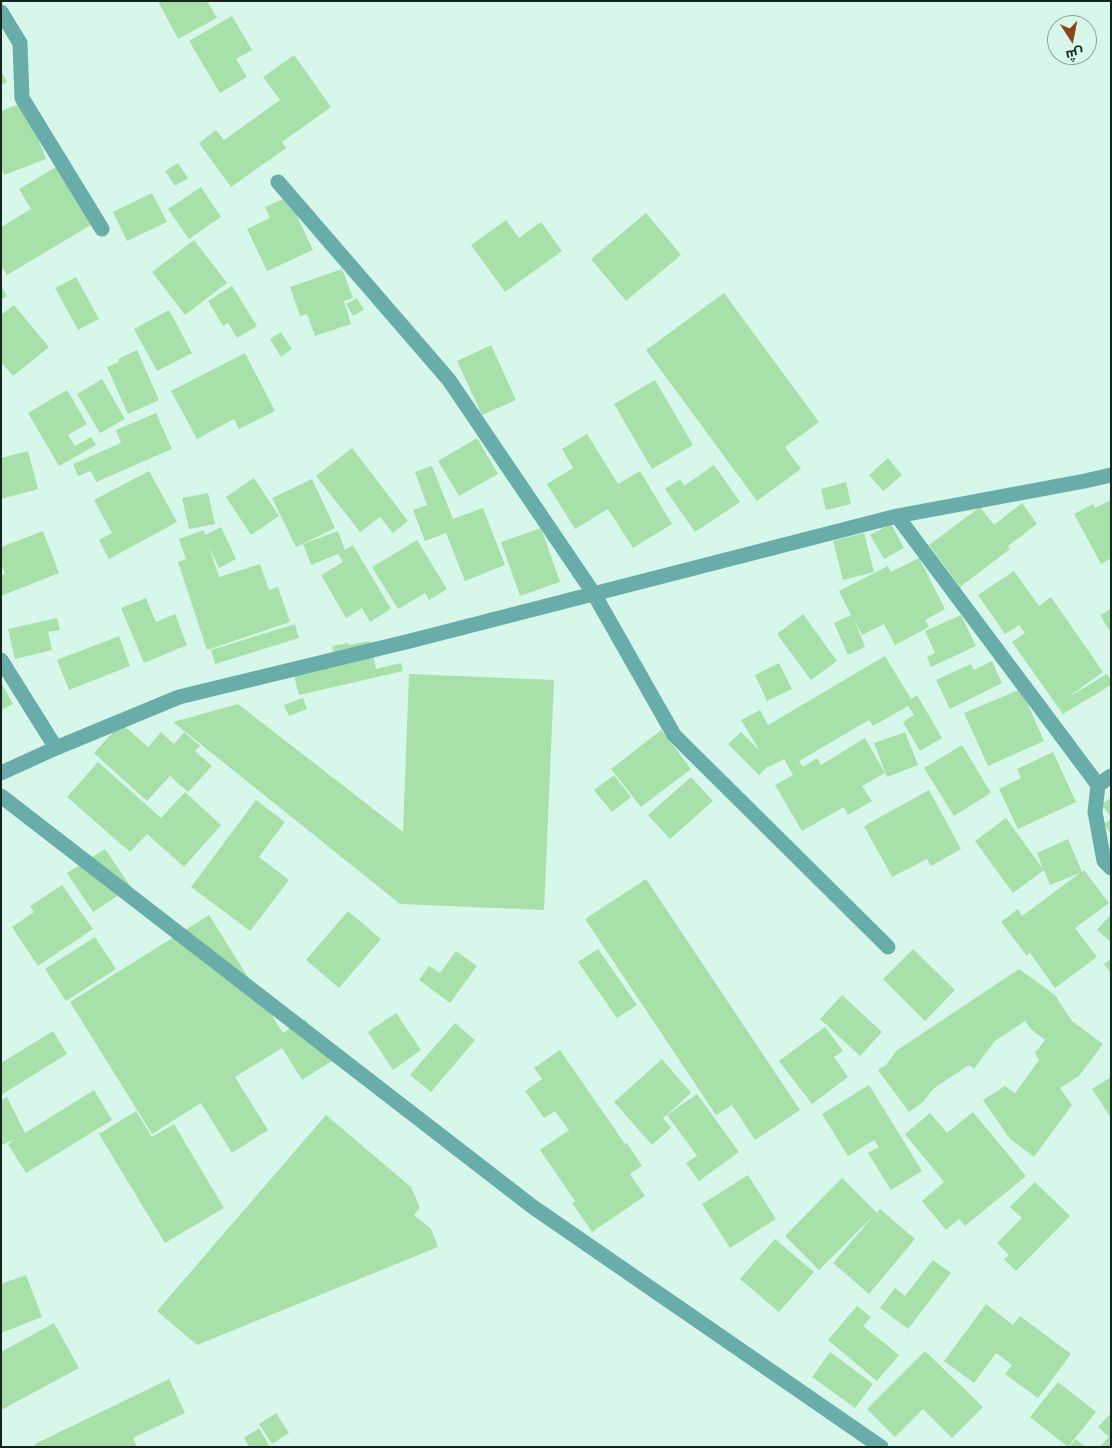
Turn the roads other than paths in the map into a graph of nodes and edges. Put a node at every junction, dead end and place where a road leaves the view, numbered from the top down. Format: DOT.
graph roads {
  1 [pos="1,12"];
  2 [pos="278,182"];
  3 [pos="102,229"];
  4 [pos="1111,475"];
  5 [pos="897,516"];
  6 [pos="594,594"];
  7 [pos="1,660"];
  8 [pos="56,748"];
  9 [pos="1,773"];
  10 [pos="1111,776"];
  11 [pos="1098,785"];
  12 [pos="1,796"];
  13 [pos="1111,868"];
  14 [pos="888,947"];
  15 [pos="881,1447"];
  1 -- 3 [label="street"];
  2 -- 6 [label="street"];
  4 -- 5 [label="street"];
  5 -- 6 [label="street"];
  5 -- 11 [label="street"];
  6 -- 8 [label="street"];
  6 -- 14 [label="street"];
  7 -- 8 [label="street"];
  8 -- 9 [label="street"];
  10 -- 11 [label="street"];
  11 -- 13 [label="street"];
  12 -- 15 [label="street"];
}
